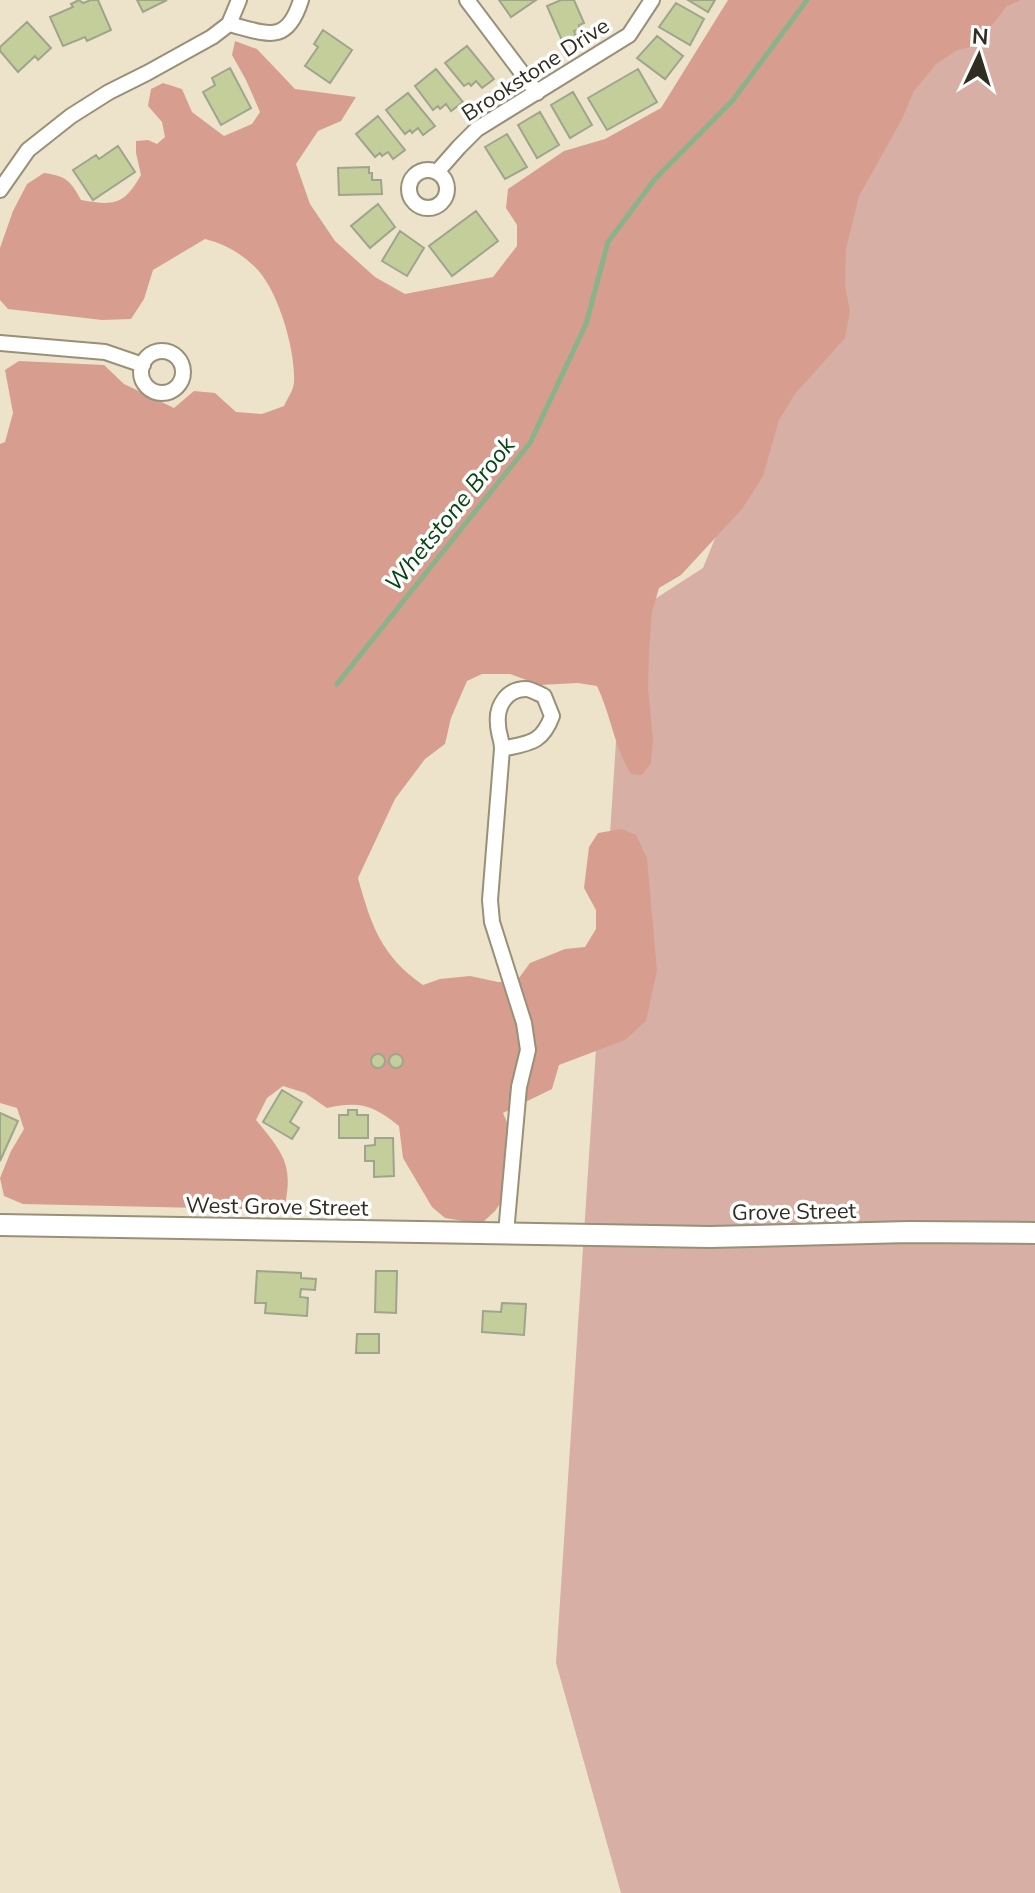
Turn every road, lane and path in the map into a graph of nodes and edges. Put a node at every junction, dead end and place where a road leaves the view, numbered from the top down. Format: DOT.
graph roads {
  1 [pos="239,0"];
  2 [pos="301,0"];
  3 [pos="467,0"];
  4 [pos="652,0"];
  5 [pos="229,24"];
  6 [pos="537,93"];
  7 [pos="437,172"];
  8 [pos="0,190"];
  9 [pos="0,343"];
  10 [pos="143,365"];
  11 [pos="502,749"];
  12 [pos="0,1225"];
  13 [pos="506,1233"];
  14 [pos="1035,1233"];
  15 [pos="553,1234"];
  1 -- 5 [label="street"];
  2 -- 5 [label="street"];
  3 -- 6 [label="street"];
  4 -- 6 [label="street, Brookstone Drive"];
  5 -- 8 [label="street"];
  6 -- 7 [label="street, Brookstone Drive"];
  9 -- 10 [label="street"];
  11 -- 11 [label="street"];
  11 -- 13 [label="street"];
  12 -- 13 [label="main road, West Grove Street"];
  13 -- 15 [label="main road, West Grove Street"];
  14 -- 15 [label="main road, Grove Street"];
}
